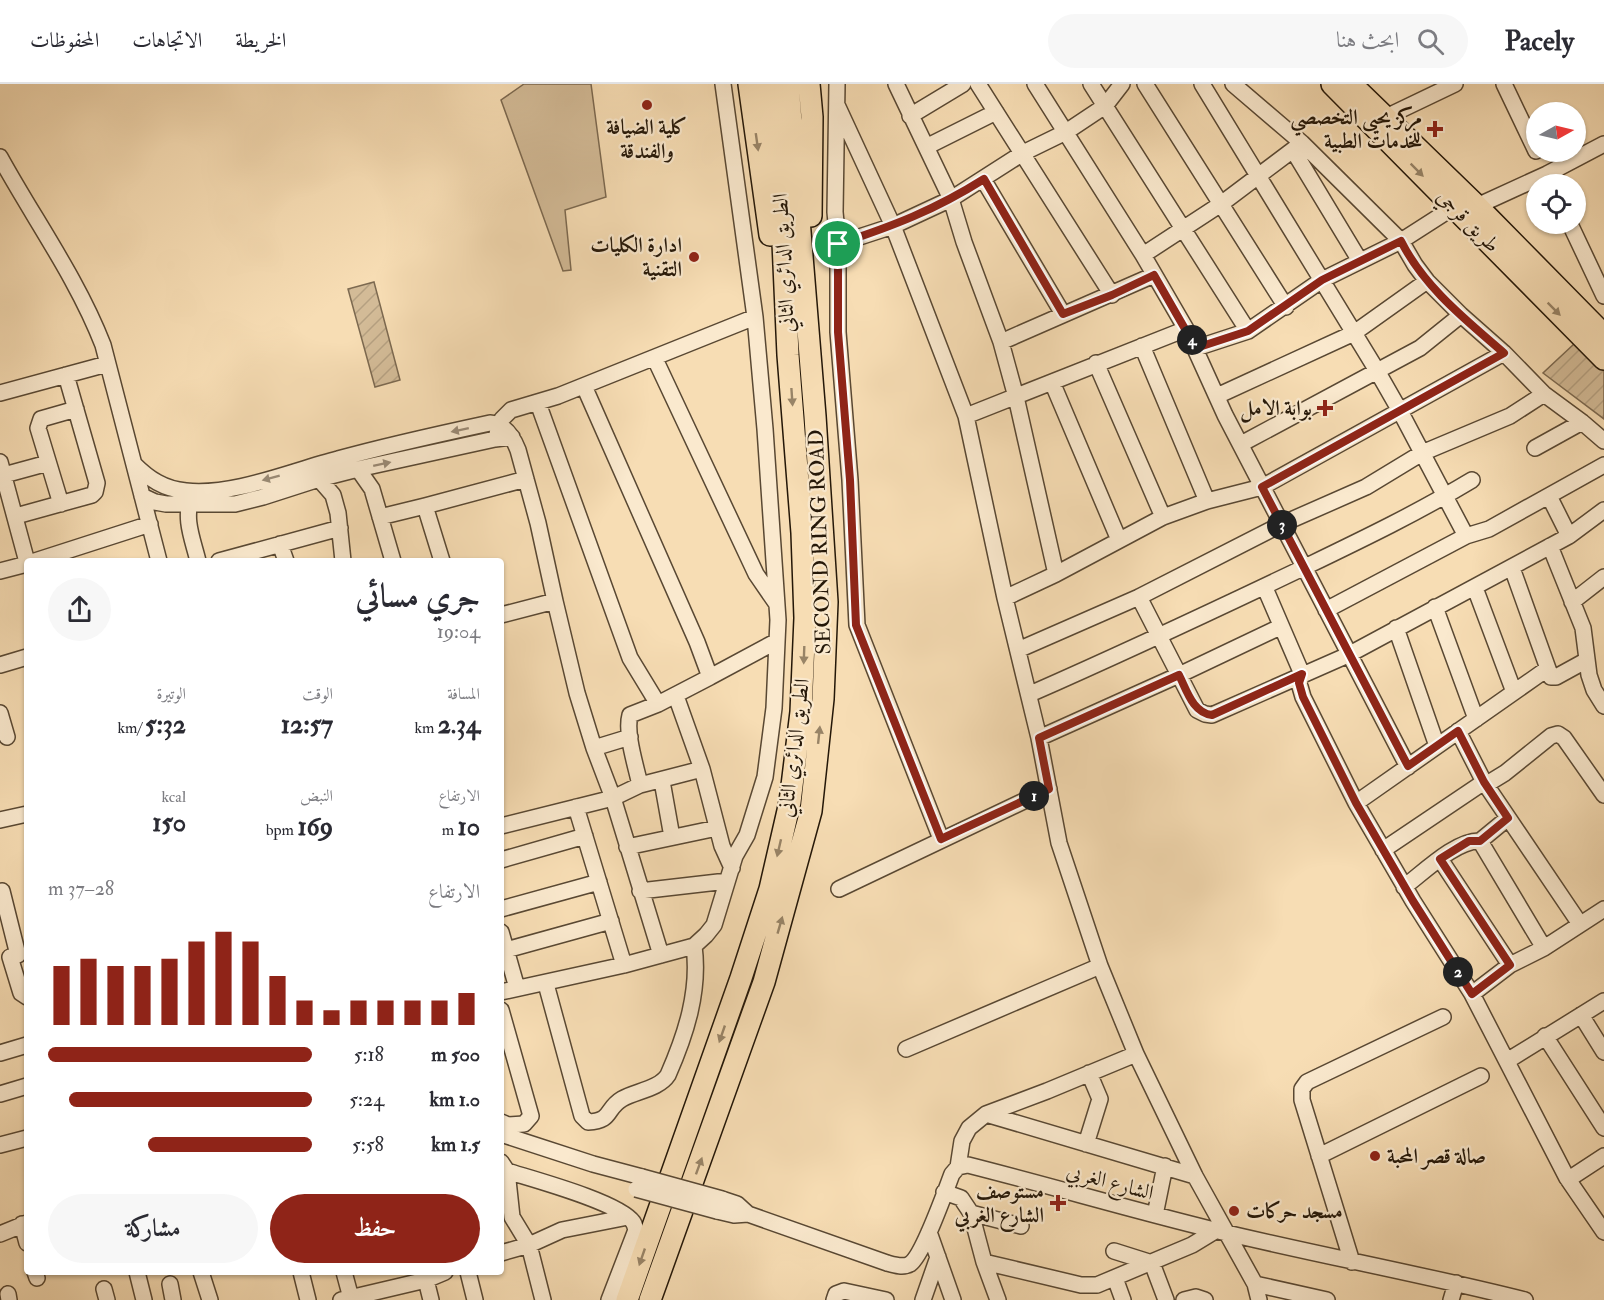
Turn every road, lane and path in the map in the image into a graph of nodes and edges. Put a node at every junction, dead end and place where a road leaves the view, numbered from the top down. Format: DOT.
graph roads {
  1 [pos="723,84"];
  2 [pos="748,84"];
  3 [pos="770,84"];
  4 [pos="789,84"];
  5 [pos="809,84"];
  6 [pos="896,84"];
  7 [pos="963,84"];
  8 [pos="978,84"];
  9 [pos="1035,84"];
  10 [pos="1091,84"];
  11 [pos="1122,84"];
  12 [pos="1145,84"];
  13 [pos="1202,84"];
  14 [pos="1233,84"];
  15 [pos="1332,84"];
  16 [pos="1352,84"];
  17 [pos="1455,84"];
  18 [pos="1504,84"];
  19 [pos="839,85"];
  20 [pos="837,105"];
  21 [pos="1105,106"];
  22 [pos="996,112"];
  23 [pos="910,116"];
  24 [pos="1386,117"];
  25 [pos="1526,130"];
  26 [pos="1066,132"];
  27 [pos="1604,144"];
  28 [pos="927,147"];
  29 [pos="1297,147"];
  30 [pos="1023,153"];
  31 [pos="0,157"];
  32 [pos="787,170"];
  33 [pos="1557,174"];
  34 [pos="1258,177"];
  35 [pos="984,179"];
  36 [pos="1526,188"];
  37 [pos="951,199"];
  38 [pos="1221,204"];
  39 [pos="1477,206"];
  40 [pos="1454,207"];
  41 [pos="893,226"];
  42 [pos="1184,227"];
  43 [pos="1575,234"];
  44 [pos="1401,241"];
  45 [pos="838,244"];
  46 [pos="1143,255"];
  47 [pos="1360,261"];
  48 [pos="1154,275"];
  49 [pos="1322,280"];
  50 [pos="1427,281"];
  51 [pos="1112,295"];
  52 [pos="1604,297"];
  53 [pos="1286,307"];
  54 [pos="1580,309"];
  55 [pos="1063,314"];
  56 [pos="1461,315"];
  57 [pos="755,317"];
  58 [pos="1186,329"];
  59 [pos="1248,331"];
  60 [pos="1354,333"];
  61 [pos="1604,335"];
  62 [pos="1001,342"];
  63 [pos="1142,346"];
  64 [pos="1196,348"];
  65 [pos="810,352"];
  66 [pos="1504,353"];
  67 [pos="788,355"];
  68 [pos="656,358"];
  69 [pos="1604,359"];
  70 [pos="1096,363"];
  71 [pos="107,364"];
  72 [pos="1376,369"];
  73 [pos="66,375"];
  74 [pos="1052,382"];
  75 [pos="584,386"];
  76 [pos="0,393"];
  77 [pos="1544,394"];
  78 [pos="1217,396"];
  79 [pos="1016,397"];
  80 [pos="538,403"];
  81 [pos="76,409"];
  82 [pos="1400,411"];
  83 [pos="966,416"];
  84 [pos="1582,422"];
  85 [pos="498,432"];
  86 [pos="1604,441"];
  87 [pos="1241,444"];
  88 [pos="1535,448"];
  89 [pos="1422,453"];
  90 [pos="48,463"];
  91 [pos="134,464"];
  92 [pos="1604,465"];
  93 [pos="2,468"];
  94 [pos="358,469"];
  95 [pos="319,479"];
  96 [pos="526,479"];
  97 [pos="1472,480"];
  98 [pos="1262,487"];
  99 [pos="142,496"];
  100 [pos="1445,496"];
  101 [pos="1549,496"];
  102 [pos="192,498"];
  103 [pos="1207,501"];
  104 [pos="61,504"];
  105 [pos="425,506"];
  106 [pos="1604,510"];
  107 [pos="16,516"];
  108 [pos="380,517"];
  109 [pos="1162,517"];
  110 [pos="150,524"];
  111 [pos="1282,524"];
  112 [pos="340,528"];
  113 [pos="1466,536"];
  114 [pos="1569,536"];
  115 [pos="1119,540"];
  116 [pos="280,544"];
  117 [pos="1550,546"];
  118 [pos="26,558"];
  119 [pos="44,558"];
  120 [pos="158,558"];
  121 [pos="197,558"];
  122 [pos="239,558"];
  123 [pos="285,558"];
  124 [pos="343,558"];
  125 [pos="392,558"];
  126 [pos="441,558"];
  127 [pos="24,564"];
  128 [pos="1304,567"];
  129 [pos="1512,568"];
  130 [pos="0,571"];
  131 [pos="1056,574"];
  132 [pos="1604,577"];
  133 [pos="1265,588"];
  134 [pos="1474,588"];
  135 [pos="1139,597"];
  136 [pos="1005,598"];
  137 [pos="555,601"];
  138 [pos="1572,602"];
  139 [pos="777,604"];
  140 [pos="1435,607"];
  141 [pos="1326,610"];
  142 [pos="504,614"];
  143 [pos="1280,627"];
  144 [pos="1396,628"];
  145 [pos="1161,636"];
  146 [pos="777,640"];
  147 [pos="1018,650"];
  148 [pos="1348,655"];
  149 [pos="24,658"];
  150 [pos="1587,660"];
  151 [pos="0,665"];
  152 [pos="1547,669"];
  153 [pos="1302,674"];
  154 [pos="1179,675"];
  155 [pos="710,677"];
  156 [pos="1514,692"];
  157 [pos="1030,694"];
  158 [pos="676,696"];
  159 [pos="658,704"];
  160 [pos="1604,706"];
  161 [pos="0,713"];
  162 [pos="1476,719"];
  163 [pos="1458,731"];
  164 [pos="7,737"];
  165 [pos="630,737"];
  166 [pos="1039,738"];
  167 [pos="1437,746"];
  168 [pos="594,748"];
  169 [pos="1408,766"];
  170 [pos="702,769"];
  171 [pos="662,781"];
  172 [pos="1485,783"];
  173 [pos="640,785"];
  174 [pos="1049,789"];
  175 [pos="1604,795"];
  176 [pos="613,798"];
  177 [pos="1356,803"];
  178 [pos="576,807"];
  179 [pos="24,815"];
  180 [pos="1508,818"];
  181 [pos="0,820"];
  182 [pos="504,825"];
  183 [pos="717,828"];
  184 [pos="585,837"];
  185 [pos="672,837"];
  186 [pos="941,839"];
  187 [pos="1480,841"];
  188 [pos="627,847"];
  189 [pos="1383,850"];
  190 [pos="504,859"];
  191 [pos="1440,859"];
  192 [pos="730,874"];
  193 [pos="599,882"];
  194 [pos="1404,886"];
  195 [pos="839,889"];
  196 [pos="2,891"];
  197 [pos="640,891"];
  198 [pos="504,908"];
  199 [pos="1604,909"];
  200 [pos="611,921"];
  201 [pos="1580,924"];
  202 [pos="504,943"];
  203 [pos="694,946"];
  204 [pos="1544,948"];
  205 [pos="506,950"];
  206 [pos="661,955"];
  207 [pos="14,956"];
  208 [pos="624,965"];
  209 [pos="1510,965"];
  210 [pos="1100,966"];
  211 [pos="546,984"];
  212 [pos="517,988"];
  213 [pos="504,991"];
  214 [pos="1472,994"];
  215 [pos="24,995"];
  216 [pos="1604,1001"];
  217 [pos="1581,1015"];
  218 [pos="1443,1017"];
  219 [pos="504,1021"];
  220 [pos="1545,1036"];
  221 [pos="24,1046"];
  222 [pos="906,1049"];
  223 [pos="1604,1052"];
  224 [pos="0,1053"];
  225 [pos="1136,1054"];
  226 [pos="1507,1061"];
  227 [pos="1089,1073"];
  228 [pos="1481,1076"];
  229 [pos="24,1087"];
  230 [pos="0,1094"];
  231 [pos="986,1114"];
  232 [pos="504,1123"];
  233 [pos="1604,1128"];
  234 [pos="504,1135"];
  235 [pos="24,1139"];
  236 [pos="0,1144"];
  237 [pos="1086,1144"];
  238 [pos="1318,1156"];
  239 [pos="1604,1156"];
  240 [pos="1164,1166"];
  241 [pos="504,1167"];
  242 [pos="958,1167"];
  243 [pos="1195,1176"];
  244 [pos="1567,1178"];
  245 [pos="944,1192"];
  246 [pos="971,1214"];
  247 [pos="1155,1215"];
  248 [pos="628,1217"];
  249 [pos="24,1223"];
  250 [pos="1021,1226"];
  251 [pos="929,1232"];
  252 [pos="1221,1232"];
  253 [pos="1604,1232"];
  254 [pos="0,1234"];
  255 [pos="529,1245"];
  256 [pos="1114,1251"];
  257 [pos="504,1252"];
  258 [pos="938,1257"];
  259 [pos="984,1262"];
  260 [pos="1352,1262"];
  261 [pos="1152,1263"];
  262 [pos="138,1275"];
  263 [pos="202,1275"];
  264 [pos="302,1275"];
  265 [pos="344,1275"];
  266 [pos="438,1275"];
  267 [pos="469,1275"];
  268 [pos="1115,1278"];
  269 [pos="396,1280"];
  270 [pos="426,1280"];
  271 [pos="1456,1282"];
  272 [pos="170,1284"];
  273 [pos="1255,1284"];
  274 [pos="344,1299"];
  275 [pos="882,1299"];
  276 [pos="1320,1299"];
  277 [pos="144,1300"];
  278 [pos="173,1300"];
  279 [pos="210,1300"];
  280 [pos="308,1300"];
  281 [pos="431,1300"];
  282 [pos="475,1300"];
  283 [pos="543,1300"];
  284 [pos="609,1300"];
  285 [pos="627,1300"];
  286 [pos="650,1300"];
  287 [pos="834,1300"];
  288 [pos="923,1300"];
  289 [pos="953,1300"];
  290 [pos="998,1300"];
  291 [pos="1123,1300"];
  292 [pos="1166,1300"];
  293 [pos="1184,1300"];
  294 [pos="1205,1300"];
  295 [pos="1259,1300"];
  296 [pos="1451,1300"];
  297 [pos="1524,1300"];
  1 -- 57 [label="street"];
  2 -- 67 [label="highway, one-way"];
  3 -- 32 [label="highway, SECOND RING ROAD"];
  4 -- 32 [label="highway"];
  5 -- 65 [label="highway"];
  6 -- 23 [label="street"];
  7 -- 23 [label="street"];
  8 -- 22 [label="street"];
  9 -- 26 [label="street"];
  10 -- 21 [label="street"];
  11 -- 21 [label="street"];
  12 -- 38 [label="street"];
  13 -- 34 [label="street"];
  14 -- 29 [label="street"];
  15 -- 40 [label="highway, طريق قرجي, one-way"];
  16 -- 24 [label="highway, طريق قرجي"];
  17 -- 24 [label="street"];
  18 -- 25 [label="street"];
  19 -- 20 [label="street"];
  20 -- 41 [label="street"];
  20 -- 45 [label="street"];
  21 -- 26 [label="street"];
  21 -- 42 [label="street"];
  22 -- 28 [label="street"];
  22 -- 30 [label="street"];
  23 -- 28 [label="street"];
  24 -- 39 [label="highway, طريق قرجي"];
  26 -- 30 [label="street"];
  26 -- 46 [label="street"];
  27 -- 33 [label="street"];
  28 -- 37 [label="street"];
  29 -- 34 [label="street"];
  29 -- 44 [label="street"];
  29 -- 47 [label="street"];
  30 -- 35 [label="street"];
  30 -- 51 [label="street"];
  31 -- 71 [label="street"];
  32 -- 65 [label="highway, SECOND RING ROAD"];
  32 -- 67 [label="highway, الطريق الدائري الثاني"];
  34 -- 38 [label="street"];
  34 -- 49 [label="street"];
  35 -- 37 [label="street"];
  35 -- 55 [label="street"];
  36 -- 39 [label="street"];
  37 -- 41 [label="street"];
  37 -- 62 [label="street"];
  38 -- 42 [label="street"];
  38 -- 53 [label="street"];
  39 -- 54 [label="highway, طريق قرجي"];
  40 -- 44 [label="street"];
  40 -- 69 [label="highway, طريق قرجي, one-way"];
  41 -- 45 [label="street"];
  41 -- 83 [label="street"];
  42 -- 46 [label="street"];
  42 -- 59 [label="street"];
  43 -- 52 [label="street"];
  44 -- 47 [label="street"];
  44 -- 50 [label="street"];
  45 -- 186 [label="street"];
  46 -- 48 [label="street"];
  47 -- 49 [label="street"];
  48 -- 51 [label="street"];
  48 -- 58 [label="street"];
  49 -- 53 [label="street"];
  49 -- 60 [label="street"];
  50 -- 56 [label="street"];
  50 -- 60 [label="street"];
  51 -- 55 [label="street"];
  52 -- 54 [label="street"];
  53 -- 59 [label="street"];
  54 -- 61 [label="highway, طريق قرجي"];
  55 -- 62 [label="street"];
  56 -- 66 [label="street"];
  56 -- 72 [label="street"];
  57 -- 68 [label="street"];
  57 -- 139 [label="street"];
  58 -- 63 [label="street"];
  58 -- 64 [label="street"];
  59 -- 64 [label="street"];
  60 -- 72 [label="street"];
  60 -- 78 [label="street"];
  62 -- 79 [label="street"];
  63 -- 70 [label="street"];
  63 -- 103 [label="street"];
  64 -- 78 [label="street"];
  286 -- 65 [label="highway, SECOND RING ROAD, one-way"];
  66 -- 77 [label="street"];
  66 -- 82 [label="street"];
  67 -- 285 [label="highway, الطريق الدائري الثاني, one-way"];
  68 -- 75 [label="street"];
  68 -- 139 [label="street"];
  70 -- 74 [label="street"];
  70 -- 109 [label="street"];
  71 -- 73 [label="street"];
  71 -- 91 [label="street"];
  72 -- 82 [label="street"];
  72 -- 87 [label="street"];
  73 -- 76 [label="street"];
  73 -- 81 [label="street"];
  74 -- 79 [label="street"];
  74 -- 115 [label="street"];
  75 -- 80 [label="street"];
  75 -- 155 [label="street"];
  77 -- 84 [label="street"];
  77 -- 89 [label="street"];
  78 -- 87 [label="street"];
  79 -- 83 [label="street"];
  79 -- 131 [label="street"];
  80 -- 85 [label="street"];
  80 -- 159 [label="street"];
  81 -- 90 [label="street"];
  81 -- 104 [label="street"];
  82 -- 89 [label="street"];
  82 -- 98 [label="street"];
  83 -- 136 [label="street"];
  84 -- 86 [label="street"];
  84 -- 88 [label="street"];
  94 -- 85 [label="street, one-way"];
  85 -- 96 [label="street"];
  85 -- 102 [label="street, one-way"];
  87 -- 98 [label="street"];
  89 -- 100 [label="street"];
  89 -- 111 [label="street"];
  90 -- 93 [label="street"];
  90 -- 104 [label="street"];
  91 -- 99 [label="street"];
  91 -- 102 [label="street"];
  92 -- 101 [label="street"];
  93 -- 107 [label="street"];
  94 -- 95 [label="street"];
  94 -- 108 [label="street"];
  95 -- 102 [label="street"];
  95 -- 112 [label="street"];
  96 -- 105 [label="street"];
  96 -- 137 [label="street"];
  97 -- 100 [label="street"];
  98 -- 103 [label="street"];
  98 -- 111 [label="street"];
  99 -- 102 [label="street"];
  99 -- 110 [label="street"];
  100 -- 113 [label="street"];
  100 -- 128 [label="street"];
  101 -- 113 [label="street"];
  101 -- 114 [label="street"];
  102 -- 121 [label="street"];
  103 -- 109 [label="street"];
  104 -- 107 [label="street"];
  105 -- 108 [label="street"];
  105 -- 126 [label="street"];
  106 -- 114 [label="street"];
  107 -- 118 [label="street"];
  108 -- 125 [label="street"];
  109 -- 115 [label="street"];
  110 -- 119 [label="street"];
  110 -- 120 [label="street"];
  111 -- 128 [label="street"];
  111 -- 135 [label="street"];
  112 -- 116 [label="street"];
  112 -- 124 [label="street"];
  113 -- 141 [label="street"];
  114 -- 117 [label="street"];
  115 -- 131 [label="street"];
  116 -- 122 [label="street"];
  116 -- 123 [label="street"];
  117 -- 129 [label="street"];
  117 -- 138 [label="street"];
  127 -- 130 [label="street"];
  128 -- 133 [label="street"];
  128 -- 141 [label="street"];
  129 -- 134 [label="street"];
  129 -- 152 [label="street"];
  131 -- 136 [label="street"];
  132 -- 138 [label="street"];
  133 -- 143 [label="street"];
  133 -- 145 [label="street"];
  134 -- 140 [label="street"];
  134 -- 156 [label="street"];
  135 -- 145 [label="street"];
  135 -- 147 [label="street"];
  136 -- 147 [label="street"];
  137 -- 142 [label="street"];
  137 -- 168 [label="street"];
  138 -- 150 [label="street"];
  139 -- 146 [label="street"];
  140 -- 144 [label="street"];
  140 -- 162 [label="street"];
  141 -- 148 [label="street"];
  143 -- 153 [label="street"];
  143 -- 154 [label="street"];
  144 -- 148 [label="street"];
  144 -- 167 [label="street"];
  145 -- 154 [label="street"];
  145 -- 157 [label="street"];
  146 -- 155 [label="street"];
  146 -- 192 [label="street"];
  147 -- 157 [label="street"];
  148 -- 153 [label="street"];
  148 -- 169 [label="street"];
  149 -- 151 [label="street"];
  150 -- 152 [label="street"];
  150 -- 160 [label="street"];
  152 -- 156 [label="street"];
  153 -- 154 [label="street"];
  153 -- 177 [label="street"];
  154 -- 166 [label="street"];
  155 -- 158 [label="street"];
  156 -- 162 [label="street"];
  157 -- 166 [label="street"];
  158 -- 159 [label="street"];
  158 -- 170 [label="street"];
  159 -- 165 [label="street"];
  161 -- 164 [label="street"];
  162 -- 163 [label="street"];
  163 -- 167 [label="street"];
  163 -- 172 [label="street"];
  165 -- 168 [label="street"];
  165 -- 173 [label="street"];
  166 -- 174 [label="street"];
  167 -- 169 [label="street"];
  168 -- 176 [label="street"];
  169 -- 177 [label="street"];
  170 -- 171 [label="street"];
  170 -- 183 [label="street"];
  171 -- 173 [label="street"];
  171 -- 185 [label="street"];
  172 -- 175 [label="street"];
  172 -- 180 [label="street"];
  172 -- 189 [label="street"];
  173 -- 176 [label="street"];
  174 -- 186 [label="street"];
  174 -- 210 [label="street"];
  176 -- 178 [label="street"];
  176 -- 188 [label="street"];
  177 -- 189 [label="street"];
  178 -- 182 [label="street"];
  178 -- 184 [label="street"];
  179 -- 181 [label="street"];
  180 -- 187 [label="street"];
  180 -- 201 [label="street"];
  183 -- 185 [label="street"];
  183 -- 192 [label="street"];
  184 -- 190 [label="street"];
  184 -- 193 [label="street"];
  185 -- 188 [label="street"];
  186 -- 195 [label="street"];
  187 -- 191 [label="street"];
  187 -- 204 [label="street"];
  188 -- 197 [label="street"];
  189 -- 194 [label="street"];
  191 -- 194 [label="street"];
  191 -- 209 [label="street"];
  192 -- 197 [label="street"];
  192 -- 203 [label="street"];
  193 -- 198 [label="street"];
  193 -- 200 [label="street"];
  194 -- 214 [label="street"];
  196 -- 207 [label="street"];
  197 -- 206 [label="street"];
  199 -- 201 [label="street"];
  200 -- 205 [label="street"];
  200 -- 208 [label="street"];
  201 -- 204 [label="street"];
  202 -- 205 [label="street"];
  203 -- 206 [label="street"];
  203 -- 211 [label="street"];
  204 -- 209 [label="street"];
  205 -- 212 [label="street"];
  206 -- 208 [label="street"];
  207 -- 215 [label="street"];
  208 -- 211 [label="street"];
  209 -- 214 [label="street"];
  210 -- 222 [label="street"];
  210 -- 225 [label="street"];
  211 -- 212 [label="street"];
  212 -- 213 [label="street"];
  214 -- 226 [label="street"];
  216 -- 217 [label="street"];
  217 -- 220 [label="street"];
  217 -- 223 [label="street"];
  218 -- 238 [label="street"];
  219 -- 232 [label="street"];
  220 -- 226 [label="street"];
  220 -- 233 [label="street"];
  221 -- 224 [label="street"];
  225 -- 227 [label="street"];
  225 -- 243 [label="street"];
  226 -- 244 [label="street"];
  227 -- 231 [label="street"];
  227 -- 237 [label="street"];
  228 -- 238 [label="street"];
  229 -- 230 [label="street"];
  231 -- 237 [label="street"];
  231 -- 242 [label="street"];
  234 -- 251 [label="street, bridge"];
  235 -- 236 [label="street"];
  237 -- 240 [label="street"];
  238 -- 260 [label="street"];
  239 -- 244 [label="street"];
  240 -- 243 [label="street"];
  240 -- 247 [label="street"];
  241 -- 248 [label="street"];
  241 -- 255 [label="street"];
  242 -- 245 [label="street"];
  242 -- 247 [label="street, الشارع الغربي"];
  243 -- 252 [label="street"];
  244 -- 253 [label="street"];
  245 -- 246 [label="street"];
  245 -- 251 [label="street"];
  246 -- 250 [label="street"];
  246 -- 259 [label="street"];
  247 -- 252 [label="street, الشارع الغربي"];
  248 -- 255 [label="street"];
  248 -- 284 [label="street"];
  249 -- 254 [label="street"];
  251 -- 258 [label="street"];
  252 -- 260 [label="street, الشارع الغربي"];
  252 -- 261 [label="street"];
  252 -- 273 [label="street"];
  255 -- 257 [label="street"];
  255 -- 283 [label="street"];
  256 -- 261 [label="street"];
  258 -- 288 [label="street"];
  258 -- 289 [label="street"];
  259 -- 268 [label="street"];
  259 -- 290 [label="street"];
  260 -- 271 [label="street, الشارع الغربي"];
  261 -- 268 [label="street"];
  261 -- 292 [label="street"];
  262 -- 277 [label="street"];
  263 -- 279 [label="street"];
  264 -- 280 [label="street"];
  265 -- 274 [label="street"];
  266 -- 270 [label="street"];
  267 -- 282 [label="street"];
  268 -- 291 [label="street"];
  269 -- 270 [label="street"];
  269 -- 274 [label="street"];
  270 -- 281 [label="street"];
  271 -- 296 [label="street"];
  271 -- 297 [label="street, الشارع الغربي"];
  272 -- 278 [label="street"];
  273 -- 276 [label="street"];
  273 -- 295 [label="street"];
  275 -- 287 [label="street"];
  293 -- 294 [label="street"];
}
